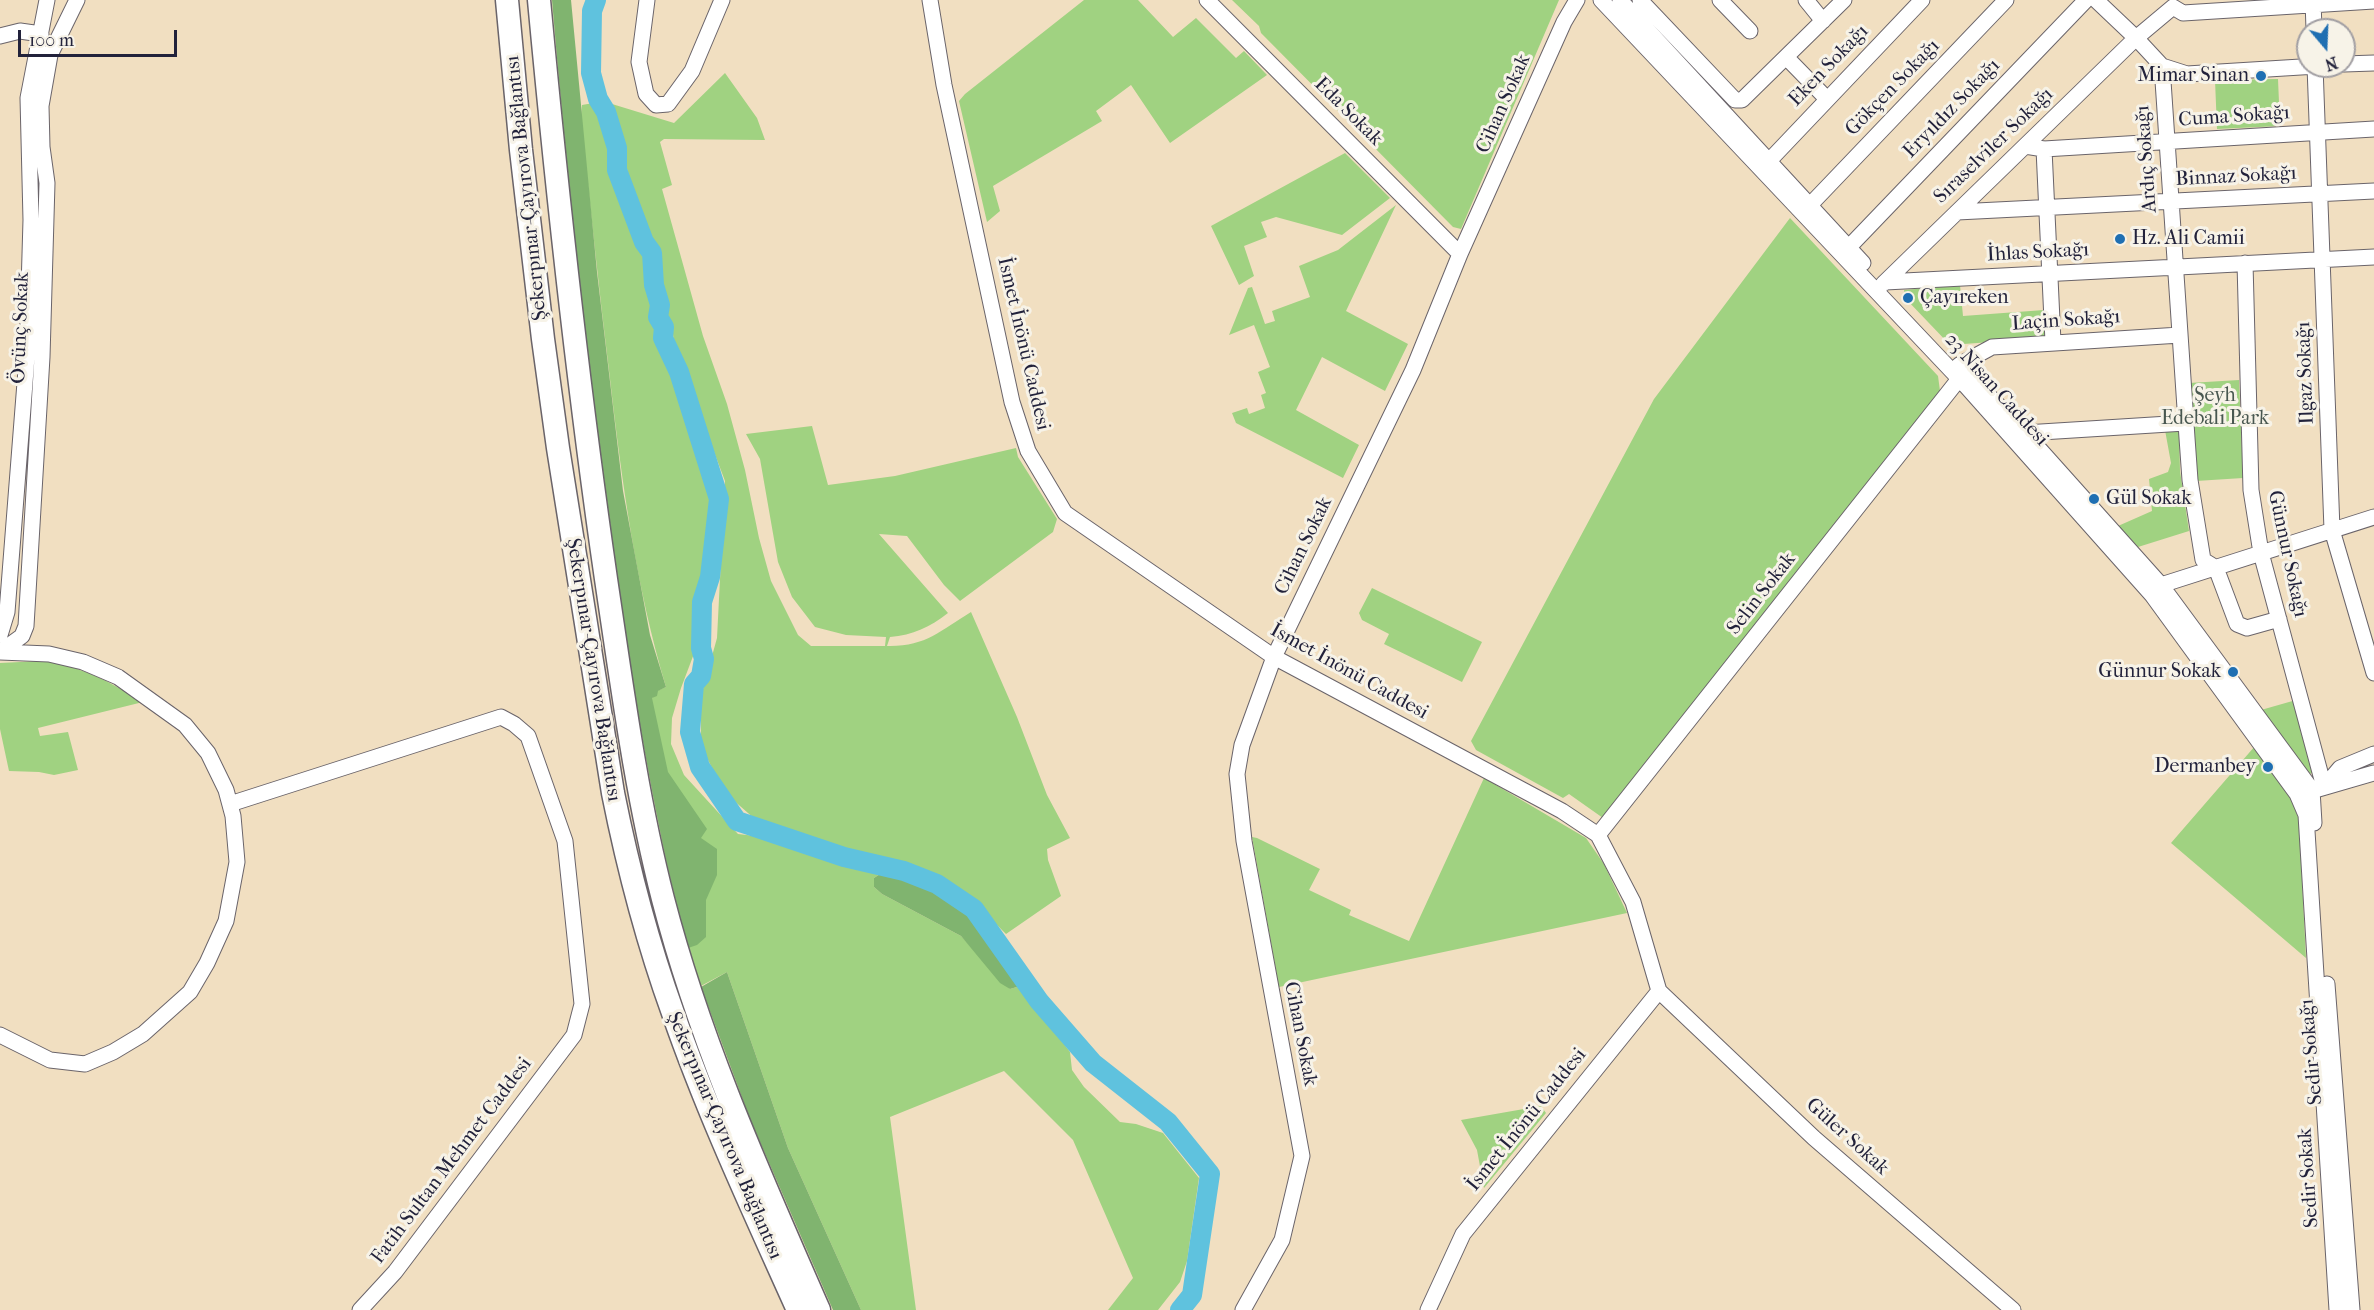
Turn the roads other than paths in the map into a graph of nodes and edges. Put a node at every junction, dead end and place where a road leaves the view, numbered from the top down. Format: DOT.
graph roads {
  1 [pos="47,0"];
  2 [pos="77,0"];
  3 [pos="492,0"];
  4 [pos="507,0"];
  5 [pos="539,0"];
  6 [pos="647,0"];
  7 [pos="722,0"];
  8 [pos="930,0"];
  9 [pos="1207,0"];
  10 [pos="1577,0"];
  11 [pos="1601,0"];
  12 [pos="1620,0"];
  13 [pos="1640,0"];
  14 [pos="1720,0"];
  15 [pos="1806,0"];
  16 [pos="1844,0"];
  17 [pos="1922,0"];
  18 [pos="2006,0"];
  19 [pos="2086,0"];
  20 [pos="2096,0"];
  21 [pos="2374,1"];
  22 [pos="2313,3"];
  23 [pos="2170,4"];
  24 [pos="2314,18"];
  25 [pos="1823,21"];
  26 [pos="1750,31"];
  27 [pos="41,34"];
  28 [pos="0,36"];
  29 [pos="2136,38"];
  30 [pos="1786,57"];
  31 [pos="2374,63"];
  32 [pos="2356,64"];
  33 [pos="2162,66"];
  34 [pos="2296,67"];
  35 [pos="2316,78"];
  36 [pos="1827,99"];
  37 [pos="2374,129"];
  38 [pos="2318,132"];
  39 [pos="2167,142"];
  40 [pos="2025,146"];
  41 [pos="2044,149"];
  42 [pos="1768,162"];
  43 [pos="2374,191"];
  44 [pos="2320,194"];
  45 [pos="2171,201"];
  46 [pos="1810,205"];
  47 [pos="2047,207"];
  48 [pos="1957,212"];
  49 [pos="1849,247"];
  50 [pos="533,249"];
  51 [pos="1460,254"];
  52 [pos="2374,257"];
  53 [pos="2322,260"];
  54 [pos="2245,263"];
  55 [pos="2175,267"];
  56 [pos="2050,274"];
  57 [pos="1884,283"];
  58 [pos="2180,335"];
  59 [pos="2053,342"];
  60 [pos="1959,372"];
  61 [pos="2185,423"];
  62 [pos="2025,434"];
  63 [pos="2374,517"];
  64 [pos="2332,530"];
  65 [pos="2261,553"];
  66 [pos="2216,567"];
  67 [pos="2161,585"];
  68 [pos="7,612"];
  69 [pos="2278,619"];
  70 [pos="0,636"];
  71 [pos="15,642"];
  72 [pos="0,652"];
  73 [pos="42,653"];
  74 [pos="1274,657"];
  75 [pos="2374,673"];
  76 [pos="2374,754"];
  77 [pos="2374,773"];
  78 [pos="2311,791"];
  79 [pos="230,804"];
  80 [pos="1598,835"];
  81 [pos="1659,990"];
  82 [pos="0,1035"];
  83 [pos="360,1310"];
  84 [pos="798,1310"];
  85 [pos="819,1310"];
  86 [pos="1243,1310"];
  87 [pos="1428,1310"];
  88 [pos="2013,1310"];
  89 [pos="2337,1310"];
  90 [pos="2352,1310"];
  1 -- 27 [label="street, Övünç Sokak"];
  2 -- 71 [label="street, Övünç Sokak"];
  3 -- 50 [label="highway"];
  4 -- 50 [label="highway, Şekerpınar-Çayırova Bağlantısı"];
  5 -- 85 [label="highway, Şekerpınar-Çayırova Bağlantısı"];
  6 -- 7 [label="street"];
  8 -- 74 [label="street, İsmet İnönü Caddesi"];
  9 -- 51 [label="street, Eda Sokak"];
  10 -- 51 [label="street, Cihan Sokak"];
  11 -- 60 [label="street, 23 Nisan Caddesi"];
  12 -- 42 [label="street, 23 Nisan Caddesi"];
  13 -- 30 [label="street"];
  14 -- 26 [label="street"];
  15 -- 25 [label="street"];
  16 -- 25 [label="street"];
  17 -- 36 [label="street, Eken Sokağı"];
  18 -- 46 [label="street, Gökçen Sokağı"];
  19 -- 49 [label="street, Eryıldız Sokağı"];
  20 -- 29 [label="street"];
  21 -- 22 [label="street"];
  22 -- 23 [label="street"];
  22 -- 24 [label="street"];
  23 -- 29 [label="street, Sıraselviler Sokağı"];
  25 -- 30 [label="street"];
  27 -- 28 [label="street"];
  27 -- 68 [label="street, Övünç Sokak"];
  29 -- 33 [label="street"];
  29 -- 40 [label="street, Sıraselviler Sokağı"];
  30 -- 36 [label="street"];
  31 -- 32 [label="street"];
  33 -- 34 [label="street"];
  33 -- 39 [label="street, Ardıç Sokağı"];
  35 -- 38 [label="street, Ilgaz Sokağı"];
  36 -- 42 [label="street, Eken Sokağı"];
  37 -- 38 [label="street, Cuma Sokağı"];
  38 -- 39 [label="street, Cuma Sokağı"];
  38 -- 44 [label="street, Ilgaz Sokağı"];
  39 -- 41 [label="street, Cuma Sokağı"];
  39 -- 45 [label="street, Ardıç Sokağı"];
  40 -- 41 [label="street, Cuma Sokağı"];
  40 -- 48 [label="street, Sıraselviler Sokağı"];
  41 -- 47 [label="street"];
  42 -- 46 [label="street, 23 Nisan Caddesi"];
  43 -- 44 [label="street, Binnaz Sokağı"];
  44 -- 45 [label="street, Binnaz Sokağı"];
  44 -- 53 [label="street, Ilgaz Sokağı"];
  45 -- 47 [label="street, Binnaz Sokağı"];
  45 -- 55 [label="street, Ardıç Sokağı"];
  46 -- 49 [label="street, 23 Nisan Caddesi"];
  47 -- 48 [label="street, Binnaz Sokağı"];
  47 -- 56 [label="street"];
  48 -- 57 [label="street, Sıraselviler Sokağı"];
  49 -- 57 [label="street, 23 Nisan Caddesi"];
  50 -- 84 [label="highway, Şekerpınar-Çayırova Bağlantısı"];
  51 -- 74 [label="street, Cihan Sokak"];
  52 -- 53 [label="street, İhlas Sokağı"];
  53 -- 54 [label="street, İhlas Sokağı"];
  53 -- 64 [label="street, Ilgaz Sokağı"];
  54 -- 55 [label="street, İhlas Sokağı"];
  54 -- 65 [label="street, Günnur Sokağı"];
  55 -- 56 [label="street, İhlas Sokağı"];
  55 -- 58 [label="street, Ardıç Sokağı"];
  56 -- 57 [label="street, İhlas Sokağı"];
  56 -- 59 [label="street"];
  57 -- 60 [label="street, 23 Nisan Caddesi"];
  58 -- 59 [label="street, Laçin Sokağı"];
  58 -- 61 [label="street, Ardıç Sokağı"];
  59 -- 60 [label="street, Laçin Sokağı"];
  60 -- 62 [label="street, 23 Nisan Caddesi"];
  60 -- 78 [label="street, 23 Nisan Caddesi"];
  60 -- 80 [label="street, Selin Sokak"];
  61 -- 62 [label="street"];
  61 -- 66 [label="street, Ardıç Sokağı"];
  62 -- 67 [label="street, 23 Nisan Caddesi"];
  63 -- 64 [label="street"];
  64 -- 65 [label="street"];
  64 -- 75 [label="street, Ilgaz Sokağı"];
  65 -- 66 [label="street"];
  65 -- 69 [label="street, Günnur Sokağı"];
  66 -- 67 [label="street"];
  66 -- 69 [label="street, Ardıç Sokağı"];
  67 -- 78 [label="street, 23 Nisan Caddesi"];
  68 -- 70 [label="street, Övünç Sokak"];
  68 -- 73 [label="street"];
  69 -- 78 [label="street, Günnur Sokağı"];
  70 -- 71 [label="street"];
  71 -- 72 [label="street"];
  72 -- 73 [label="street"];
  73 -- 79 [label="street"];
  74 -- 80 [label="street, İsmet İnönü Caddesi"];
  74 -- 86 [label="street, Cihan Sokak"];
  76 -- 78 [label="street"];
  77 -- 78 [label="street"];
  78 -- 89 [label="street, Sedir Sokak"];
  78 -- 90 [label="street, Sedir Sokağı"];
  79 -- 82 [label="street"];
  79 -- 83 [label="street, Fatih Sultan Mehmet Caddesi"];
  80 -- 81 [label="street, İsmet İnönü Caddesi"];
  81 -- 87 [label="street, İsmet İnönü Caddesi"];
  81 -- 88 [label="street, Güler Sokak"];
}
